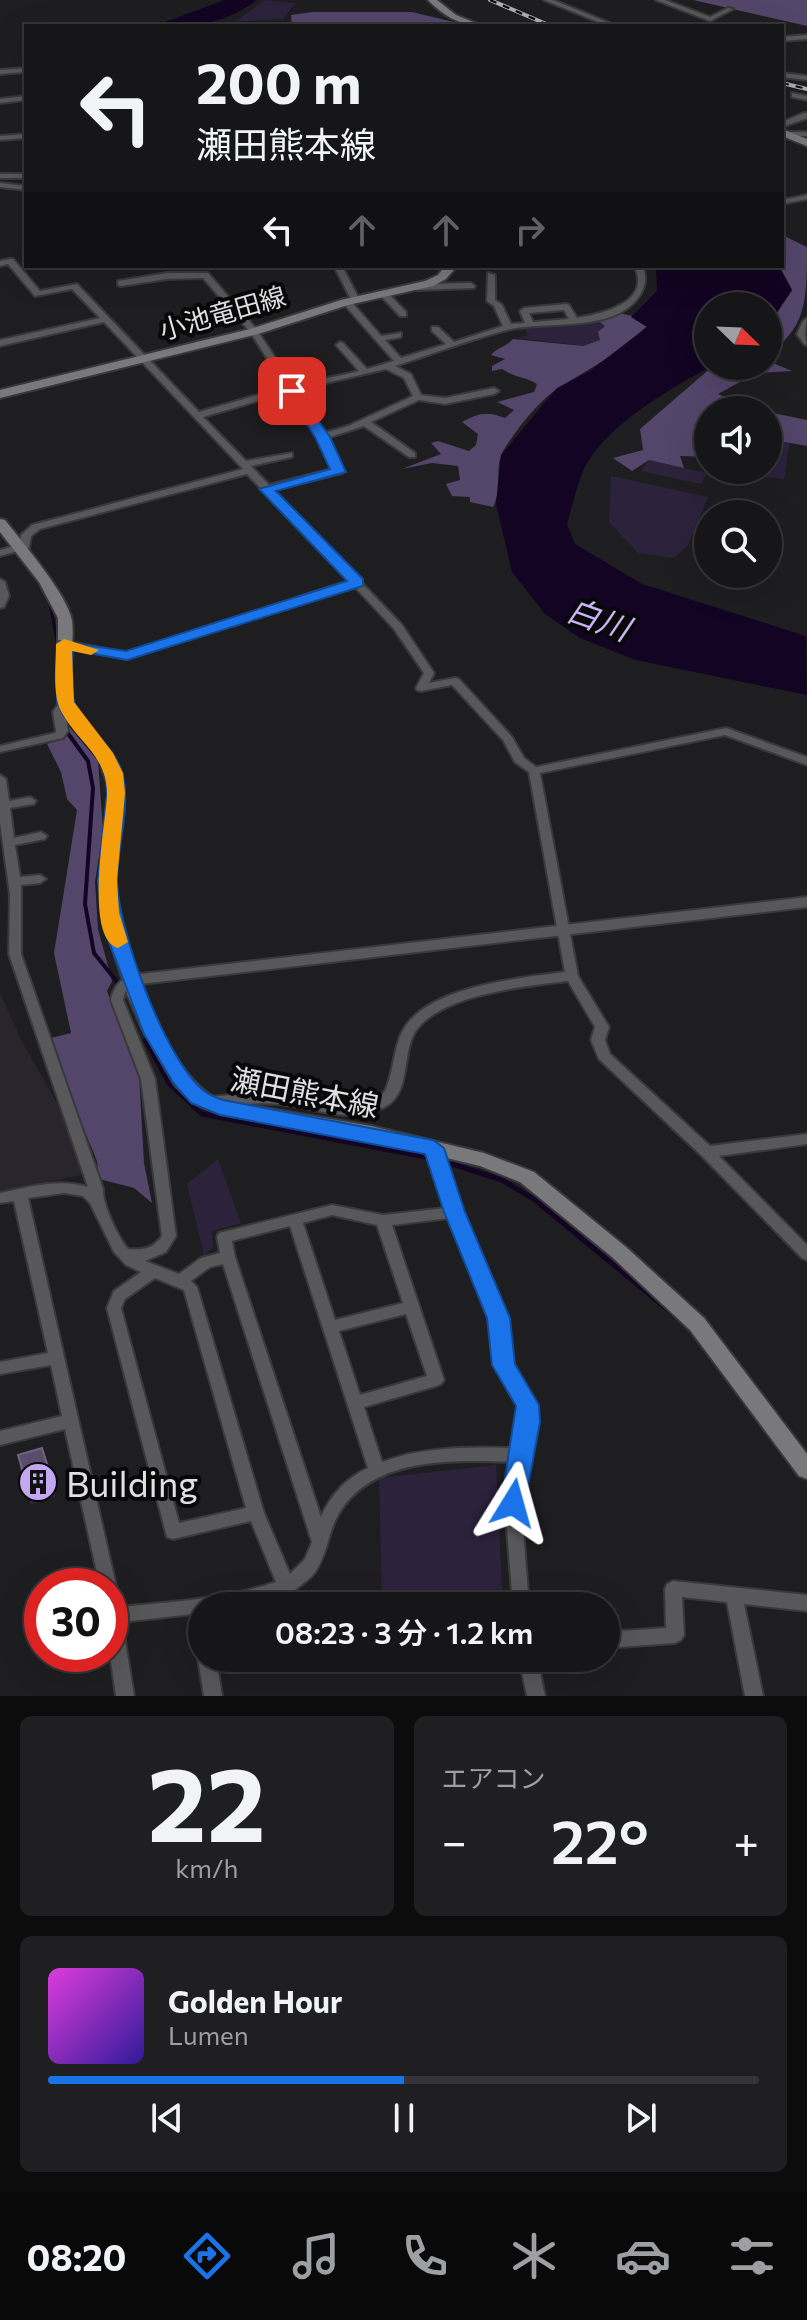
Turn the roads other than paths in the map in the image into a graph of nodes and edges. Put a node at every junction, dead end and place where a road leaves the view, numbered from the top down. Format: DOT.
graph roads {
  1 [pos="432,0"];
  2 [pos="547,0"];
  3 [pos="659,0"];
  4 [pos="730,9"];
  5 [pos="710,19"];
  6 [pos="464,24"];
  7 [pos="609,24"];
  8 [pos="716,24"];
  9 [pos="807,37"];
  10 [pos="784,39"];
  11 [pos="24,70"];
  12 [pos="0,72"];
  13 [pos="784,75"];
  14 [pos="807,78"];
  15 [pos="795,95"];
  16 [pos="24,98"];
  17 [pos="807,98"];
  18 [pos="0,101"];
  19 [pos="807,115"];
  20 [pos="784,130"];
  21 [pos="807,134"];
  22 [pos="24,136"];
  23 [pos="0,138"];
  24 [pos="807,143"];
  25 [pos="0,176"];
  26 [pos="24,176"];
  27 [pos="0,185"];
  28 [pos="24,188"];
  29 [pos="807,197"];
  30 [pos="784,202"];
  31 [pos="0,264"];
  32 [pos="142,268"];
  33 [pos="339,268"];
  34 [pos="449,268"];
  35 [pos="640,268"];
  36 [pos="491,275"];
  37 [pos="145,279"];
  38 [pos="121,283"];
  39 [pos="471,286"];
  40 [pos="417,287"];
  41 [pos="231,288"];
  42 [pos="219,291"];
  43 [pos="384,294"];
  44 [pos="351,300"];
  45 [pos="246,304"];
  46 [pos="233,307"];
  47 [pos="403,314"];
  48 [pos="106,319"];
  49 [pos="807,321"];
  50 [pos="508,327"];
  51 [pos="435,329"];
  52 [pos="254,332"];
  53 [pos="398,335"];
  54 [pos="379,339"];
  55 [pos="807,342"];
  56 [pos="0,343"];
  57 [pos="451,344"];
  58 [pos="340,345"];
  59 [pos="144,359"];
  60 [pos="398,360"];
  61 [pos="387,366"];
  62 [pos="365,372"];
  63 [pos="292,391"];
  64 [pos="494,391"];
  65 [pos="0,394"];
  66 [pos="418,397"];
  67 [pos="199,415"];
  68 [pos="365,422"];
  69 [pos="322,437"];
  70 [pos="289,455"];
  71 [pos="412,455"];
  72 [pos="245,468"];
  73 [pos="266,489"];
  74 [pos="0,523"];
  75 [pos="19,548"];
  76 [pos="0,553"];
  77 [pos="0,582"];
  78 [pos="357,582"];
  79 [pos="0,605"];
  80 [pos="64,644"];
  81 [pos="65,702"];
  82 [pos="0,749"];
  83 [pos="807,761"];
  84 [pos="534,771"];
  85 [pos="0,779"];
  86 [pos="30,801"];
  87 [pos="6,805"];
  88 [pos="41,836"];
  89 [pos="11,842"];
  90 [pos="40,879"];
  91 [pos="15,882"];
  92 [pos="807,902"];
  93 [pos="565,929"];
  94 [pos="572,976"];
  95 [pos="132,980"];
  96 [pos="206,1103"];
  97 [pos="807,1139"];
  98 [pos="433,1148"];
  99 [pos="707,1152"];
  100 [pos="20,1195"];
  101 [pos="0,1198"];
  102 [pos="95,1198"];
  103 [pos="455,1212"];
  104 [pos="295,1219"];
  105 [pos="383,1221"];
  106 [pos="125,1254"];
  107 [pos="807,1254"];
  108 [pos="228,1257"];
  109 [pos="151,1273"];
  110 [pos="180,1281"];
  111 [pos="410,1307"];
  112 [pos="330,1327"];
  113 [pos="55,1358"];
  114 [pos="0,1368"];
  115 [pos="356,1403"];
  116 [pos="70,1421"];
  117 [pos="0,1438"];
  118 [pos="520,1455"];
  119 [pos="376,1469"];
  120 [pos="807,1470"];
  121 [pos="256,1513"];
  122 [pos="321,1543"];
  123 [pos="104,1568"];
  124 [pos="287,1587"];
  125 [pos="270,1592"];
  126 [pos="520,1592"];
  127 [pos="734,1594"];
  128 [pos="807,1603"];
  129 [pos="188,1613"];
  130 [pos="128,1615"];
  131 [pos="620,1639"];
  132 [pos="122,1672"];
  133 [pos="209,1672"];
  134 [pos="531,1672"];
  135 [pos="125,1696"];
  136 [pos="213,1696"];
  137 [pos="536,1696"];
  138 [pos="754,1696"];
  1 -- 6 [label="main road"];
  2 -- 7 [label="street"];
  3 -- 5 [label="street"];
  4 -- 5 [label="street"];
  5 -- 8 [label="street"];
  9 -- 10 [label="street"];
  11 -- 12 [label="street"];
  13 -- 14 [label="street"];
  15 -- 17 [label="street"];
  16 -- 18 [label="street"];
  19 -- 20 [label="street"];
  20 -- 21 [label="street"];
  20 -- 24 [label="main road"];
  22 -- 23 [label="street"];
  25 -- 26 [label="street"];
  27 -- 28 [label="street"];
  29 -- 30 [label="street"];
  31 -- 48 [label="street"];
  32 -- 37 [label="street"];
  33 -- 44 [label="street"];
  34 -- 40 [label="main road, 小池竜田線"];
  35 -- 50 [label="street"];
  36 -- 50 [label="street"];
  37 -- 38 [label="street"];
  37 -- 42 [label="street"];
  39 -- 40 [label="street"];
  40 -- 43 [label="main road, 小池竜田線"];
  41 -- 42 [label="street"];
  42 -- 46 [label="street"];
  43 -- 44 [label="main road, 小池竜田線"];
  43 -- 47 [label="street"];
  44 -- 52 [label="main road, 小池竜田線"];
  44 -- 54 [label="street"];
  45 -- 46 [label="street"];
  46 -- 52 [label="street"];
  48 -- 56 [label="street"];
  48 -- 59 [label="street"];
  49 -- 55 [label="street"];
  50 -- 57 [label="street"];
  51 -- 57 [label="street"];
  52 -- 59 [label="main road, 小池竜田線"];
  52 -- 63 [label="street"];
  53 -- 54 [label="street"];
  54 -- 60 [label="street"];
  57 -- 60 [label="street"];
  58 -- 62 [label="street"];
  59 -- 65 [label="main road, 小池竜田線"];
  59 -- 67 [label="street"];
  60 -- 61 [label="street"];
  61 -- 62 [label="street"];
  61 -- 66 [label="street"];
  62 -- 63 [label="street"];
  63 -- 67 [label="street"];
  63 -- 69 [label="street"];
  64 -- 66 [label="street"];
  66 -- 68 [label="street"];
  67 -- 72 [label="street"];
  68 -- 69 [label="street"];
  68 -- 71 [label="street"];
  69 -- 73 [label="street"];
  70 -- 72 [label="street"];
  72 -- 73 [label="street"];
  72 -- 75 [label="street"];
  73 -- 78 [label="street"];
  74 -- 75 [label="main road"];
  75 -- 76 [label="street"];
  75 -- 80 [label="main road"];
  77 -- 79 [label="street"];
  78 -- 80 [label="street"];
  78 -- 84 [label="street"];
  80 -- 81 [label="main road"];
  81 -- 82 [label="street"];
  81 -- 95 [label="main road, 瀬田熊本線"];
  83 -- 84 [label="street"];
  84 -- 93 [label="street"];
  85 -- 87 [label="street"];
  86 -- 87 [label="street"];
  87 -- 89 [label="street"];
  88 -- 89 [label="street"];
  89 -- 91 [label="street"];
  90 -- 91 [label="street"];
  91 -- 102 [label="street"];
  92 -- 93 [label="street"];
  93 -- 94 [label="street"];
  93 -- 95 [label="street"];
  94 -- 96 [label="street"];
  94 -- 99 [label="street"];
  95 -- 96 [label="main road, 瀬田熊本線"];
  95 -- 106 [label="street"];
  96 -- 98 [label="main road, 瀬田熊本線"];
  97 -- 99 [label="street"];
  98 -- 103 [label="street"];
  98 -- 120 [label="main road, 瀬田熊本線"];
  99 -- 107 [label="street"];
  100 -- 101 [label="street"];
  100 -- 102 [label="street"];
  100 -- 113 [label="street"];
  102 -- 106 [label="street"];
  103 -- 105 [label="street"];
  103 -- 118 [label="street"];
  104 -- 105 [label="street"];
  104 -- 108 [label="street"];
  104 -- 112 [label="street"];
  105 -- 111 [label="street"];
  106 -- 109 [label="street"];
  108 -- 110 [label="street"];
  108 -- 122 [label="street"];
  109 -- 110 [label="street"];
  109 -- 121 [label="street"];
  110 -- 121 [label="street"];
  111 -- 112 [label="street"];
  111 -- 115 [label="street"];
  112 -- 115 [label="street"];
  113 -- 114 [label="street"];
  113 -- 116 [label="street"];
  115 -- 119 [label="street"];
  116 -- 117 [label="street"];
  116 -- 123 [label="street"];
  118 -- 119 [label="street"];
  118 -- 126 [label="street"];
  119 -- 122 [label="street"];
  121 -- 124 [label="street"];
  122 -- 124 [label="street"];
  124 -- 125 [label="street"];
  127 -- 128 [label="street"];
  127 -- 131 [label="street"];
  127 -- 138 [label="street"];
  129 -- 130 [label="street"];
  132 -- 135 [label="street"];
  133 -- 136 [label="street"];
  134 -- 137 [label="street"];
}
